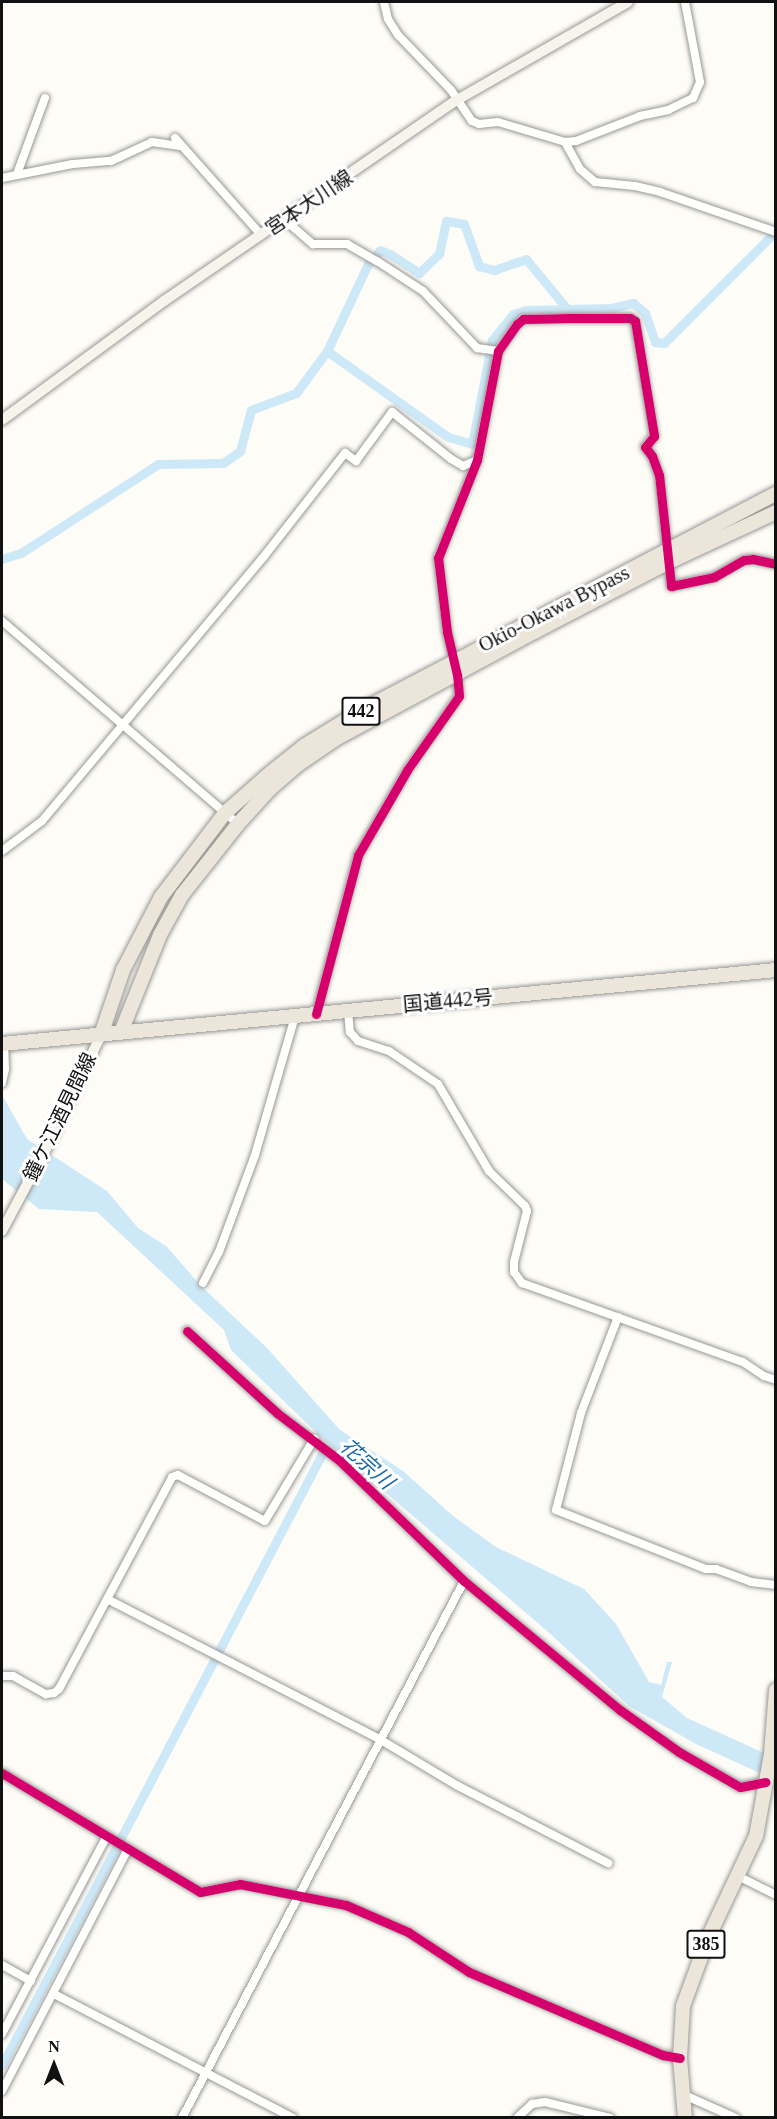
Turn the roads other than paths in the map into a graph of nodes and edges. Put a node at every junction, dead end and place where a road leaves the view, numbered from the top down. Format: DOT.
graph roads {
  1 [pos="384,2"];
  2 [pos="628,2"];
  3 [pos="686,2"];
  4 [pos="45,98"];
  5 [pos="457,100"];
  6 [pos="175,138"];
  7 [pos="565,142"];
  8 [pos="182,146"];
  9 [pos="17,174"];
  10 [pos="2,178"];
  11 [pos="285,220"];
  12 [pos="776,232"];
  13 [pos="261,235"];
  14 [pos="493,350"];
  15 [pos="2,420"];
  16 [pos="477,460"];
  17 [pos="776,494"];
  18 [pos="776,512"];
  19 [pos="668,556"];
  20 [pos="776,564"];
  21 [pos="2,621"];
  22 [pos="456,668"];
  23 [pos="122,727"];
  24 [pos="225,813"];
  25 [pos="238,824"];
  26 [pos="2,851"];
  27 [pos="776,970"];
  28 [pos="348,1011"];
  29 [pos="316,1014"];
  30 [pos="296,1016"];
  31 [pos="121,1032"];
  32 [pos="91,1036"];
  33 [pos="3,1043"];
  34 [pos="2,1083"];
  35 [pos="2,1231"];
  36 [pos="203,1283"];
  37 [pos="618,1317"];
  38 [pos="187,1331"];
  39 [pos="776,1380"];
  40 [pos="314,1439"];
  41 [pos="464,1581"];
  42 [pos="776,1585"];
  43 [pos="107,1599"];
  44 [pos="2,1676"];
  45 [pos="776,1690"];
  46 [pos="381,1740"];
  47 [pos="772,1755"];
  48 [pos="2,1773"];
  49 [pos="766,1780"];
  50 [pos="118,1842"];
  51 [pos="608,1863"];
  52 [pos="738,1876"];
  53 [pos="776,1895"];
  54 [pos="298,1896"];
  55 [pos="2,1965"];
  56 [pos="31,1981"];
  57 [pos="54,1994"];
  58 [pos="2,2034"];
  59 [pos="680,2058"];
  60 [pos="206,2071"];
  61 [pos="2,2091"];
  62 [pos="682,2094"];
  63 [pos="182,2118"];
  64 [pos="293,2118"];
  65 [pos="516,2118"];
  66 [pos="610,2118"];
  67 [pos="685,2118"];
  68 [pos="736,2118"];
  1 -- 5 [label="street"];
  2 -- 5 [label="main road, 宮本大川線"];
  3 -- 7 [label="street"];
  4 -- 9 [label="street"];
  5 -- 7 [label="street"];
  5 -- 11 [label="main road, 宮本大川線"];
  6 -- 8 [label="street"];
  7 -- 12 [label="street"];
  8 -- 9 [label="street"];
  8 -- 13 [label="street"];
  9 -- 10 [label="street"];
  11 -- 13 [label="main road, 宮本大川線"];
  11 -- 14 [label="street"];
  13 -- 15 [label="main road, 宮本大川線"];
  14 -- 16 [label="street"];
  14 -- 19 [label="street"];
  16 -- 22 [label="street"];
  16 -- 23 [label="street"];
  17 -- 19 [label="highway, Okio-Okawa Bypass / 442"];
  18 -- 19 [label="highway, Okio-Okawa Bypass / 442"];
  19 -- 20 [label="street"];
  19 -- 22 [label="highway, Okio-Okawa Bypass / 442"];
  21 -- 23 [label="street"];
  22 -- 24 [label="highway, Okio-Okawa Bypass / 442"];
  22 -- 25 [label="highway, Okio-Okawa Bypass / 442"];
  22 -- 29 [label="street"];
  23 -- 24 [label="street"];
  23 -- 26 [label="street"];
  24 -- 25 [label="street"];
  24 -- 32 [label="highway, Okio-Okawa Bypass / 442"];
  25 -- 31 [label="highway, Okio-Okawa Bypass / 442"];
  27 -- 28 [label="highway, 国道442号"];
  28 -- 29 [label="highway, 国道442号"];
  28 -- 37 [label="street"];
  29 -- 30 [label="highway, 国道442号"];
  30 -- 31 [label="highway, 国道442号"];
  30 -- 36 [label="street"];
  31 -- 32 [label="highway, 国道442号"];
  32 -- 33 [label="highway, 国道442号"];
  32 -- 35 [label="main road, 鐘ケ江酒見間線"];
  33 -- 34 [label="street"];
  37 -- 39 [label="street"];
  37 -- 42 [label="street"];
  38 -- 40 [label="street"];
  40 -- 41 [label="street"];
  40 -- 43 [label="street"];
  41 -- 46 [label="street"];
  41 -- 49 [label="street"];
  43 -- 44 [label="street"];
  43 -- 46 [label="street"];
  45 -- 47 [label="highway, 385"];
  46 -- 51 [label="street"];
  46 -- 54 [label="street"];
  47 -- 49 [label="highway, 385"];
  48 -- 50 [label="street"];
  49 -- 52 [label="highway, 385"];
  50 -- 54 [label="street"];
  50 -- 56 [label="street"];
  50 -- 57 [label="street"];
  52 -- 53 [label="street"];
  52 -- 59 [label="highway, 385"];
  54 -- 59 [label="street"];
  54 -- 60 [label="street"];
  55 -- 56 [label="street"];
  56 -- 58 [label="street"];
  57 -- 60 [label="street"];
  57 -- 61 [label="street"];
  59 -- 62 [label="highway, 385"];
  60 -- 63 [label="street"];
  60 -- 64 [label="street"];
  62 -- 67 [label="highway, 385"];
  62 -- 68 [label="street"];
  65 -- 66 [label="street"];
}
